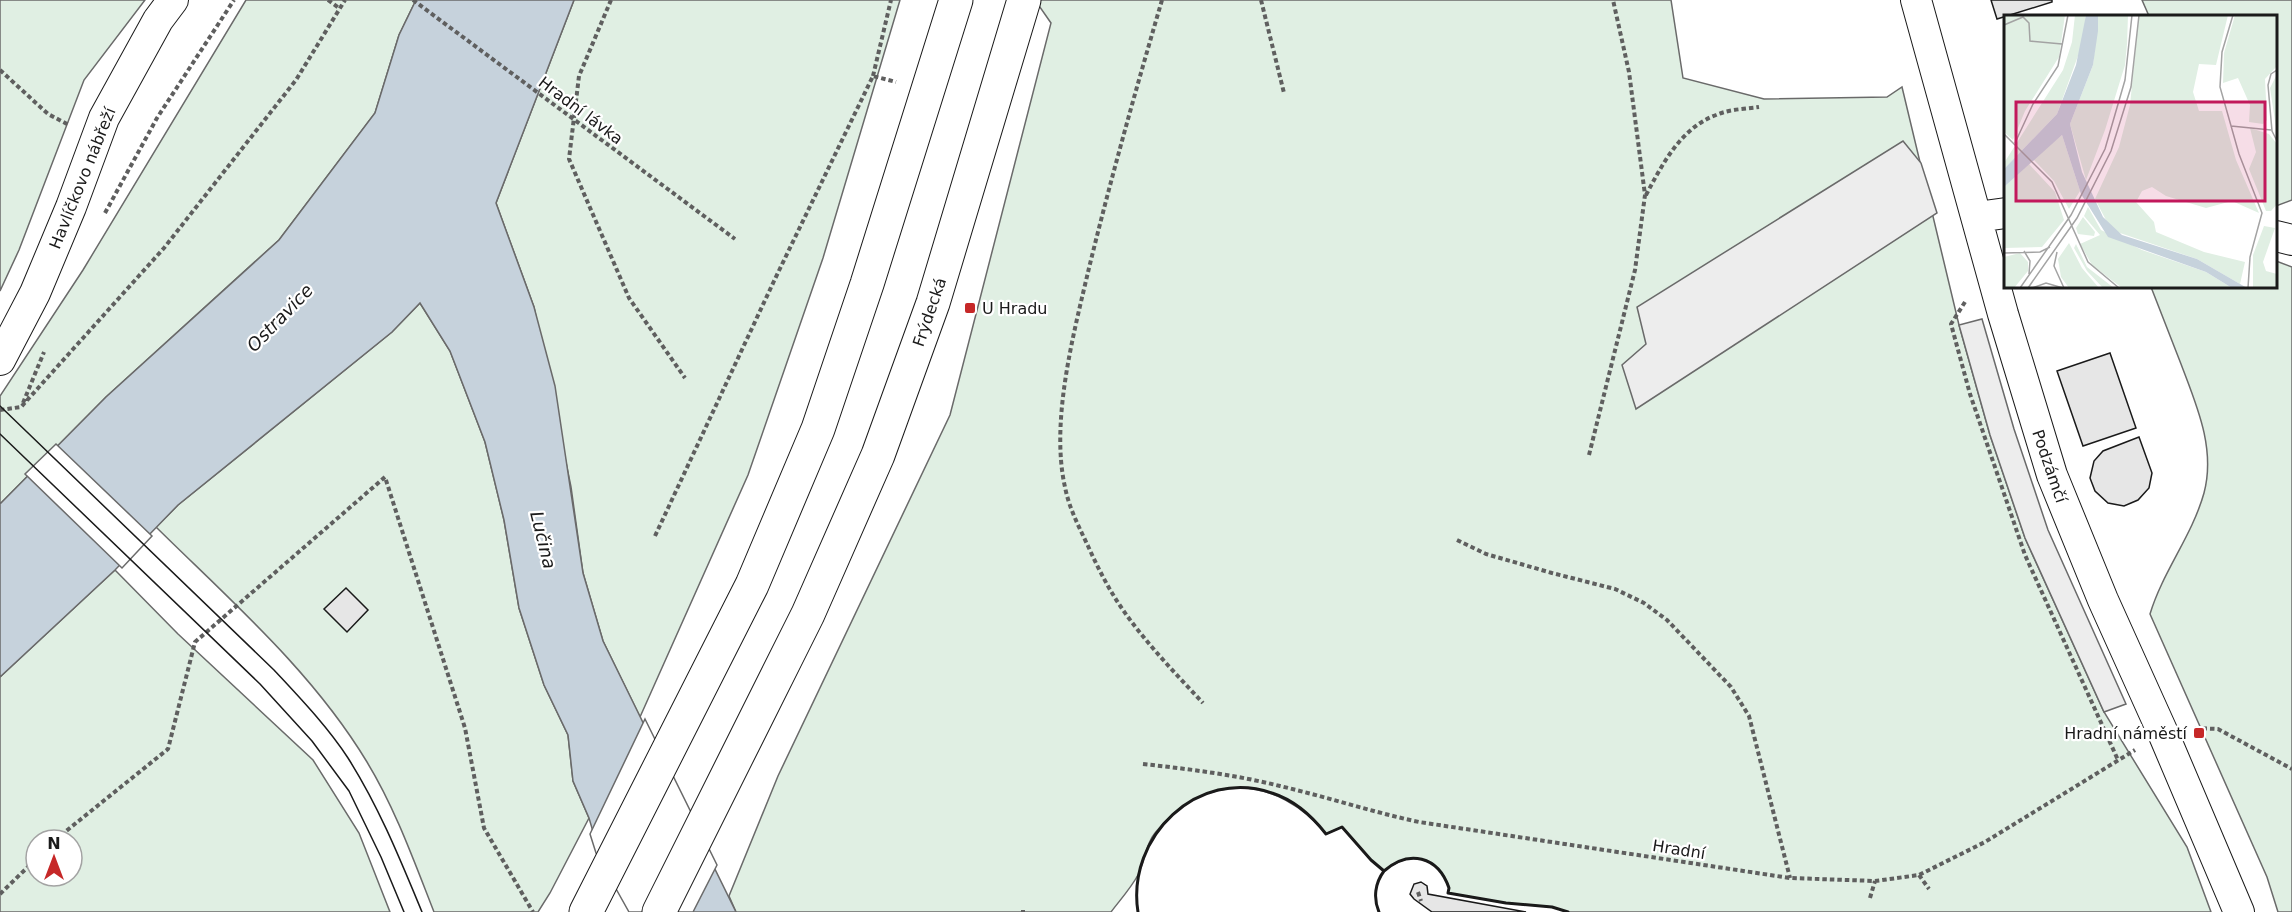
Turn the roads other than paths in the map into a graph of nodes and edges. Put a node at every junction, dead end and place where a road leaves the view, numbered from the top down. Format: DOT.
graph roads {
  1 [pos="173,0"];
  2 [pos="956,0"];
  3 [pos="1024,0"];
  4 [pos="1916,0"];
  5 [pos="1991,215"];
  6 [pos="2277,236"];
  7 [pos="2292,240"];
  8 [pos="0,360"];
  9 [pos="586,912"];
  10 [pos="659,912"];
  11 [pos="2239,912"];
  1 -- 8 [label="street, Havlíčkovo nábřeží"];
  2 -- 9 [label="main road"];
  3 -- 10 [label="main road, Frýdecká"];
  4 -- 5 [label="street, Podzámčí"];
  5 -- 11 [label="street, Podzámčí"];
  6 -- 7 [label="street"];
}
